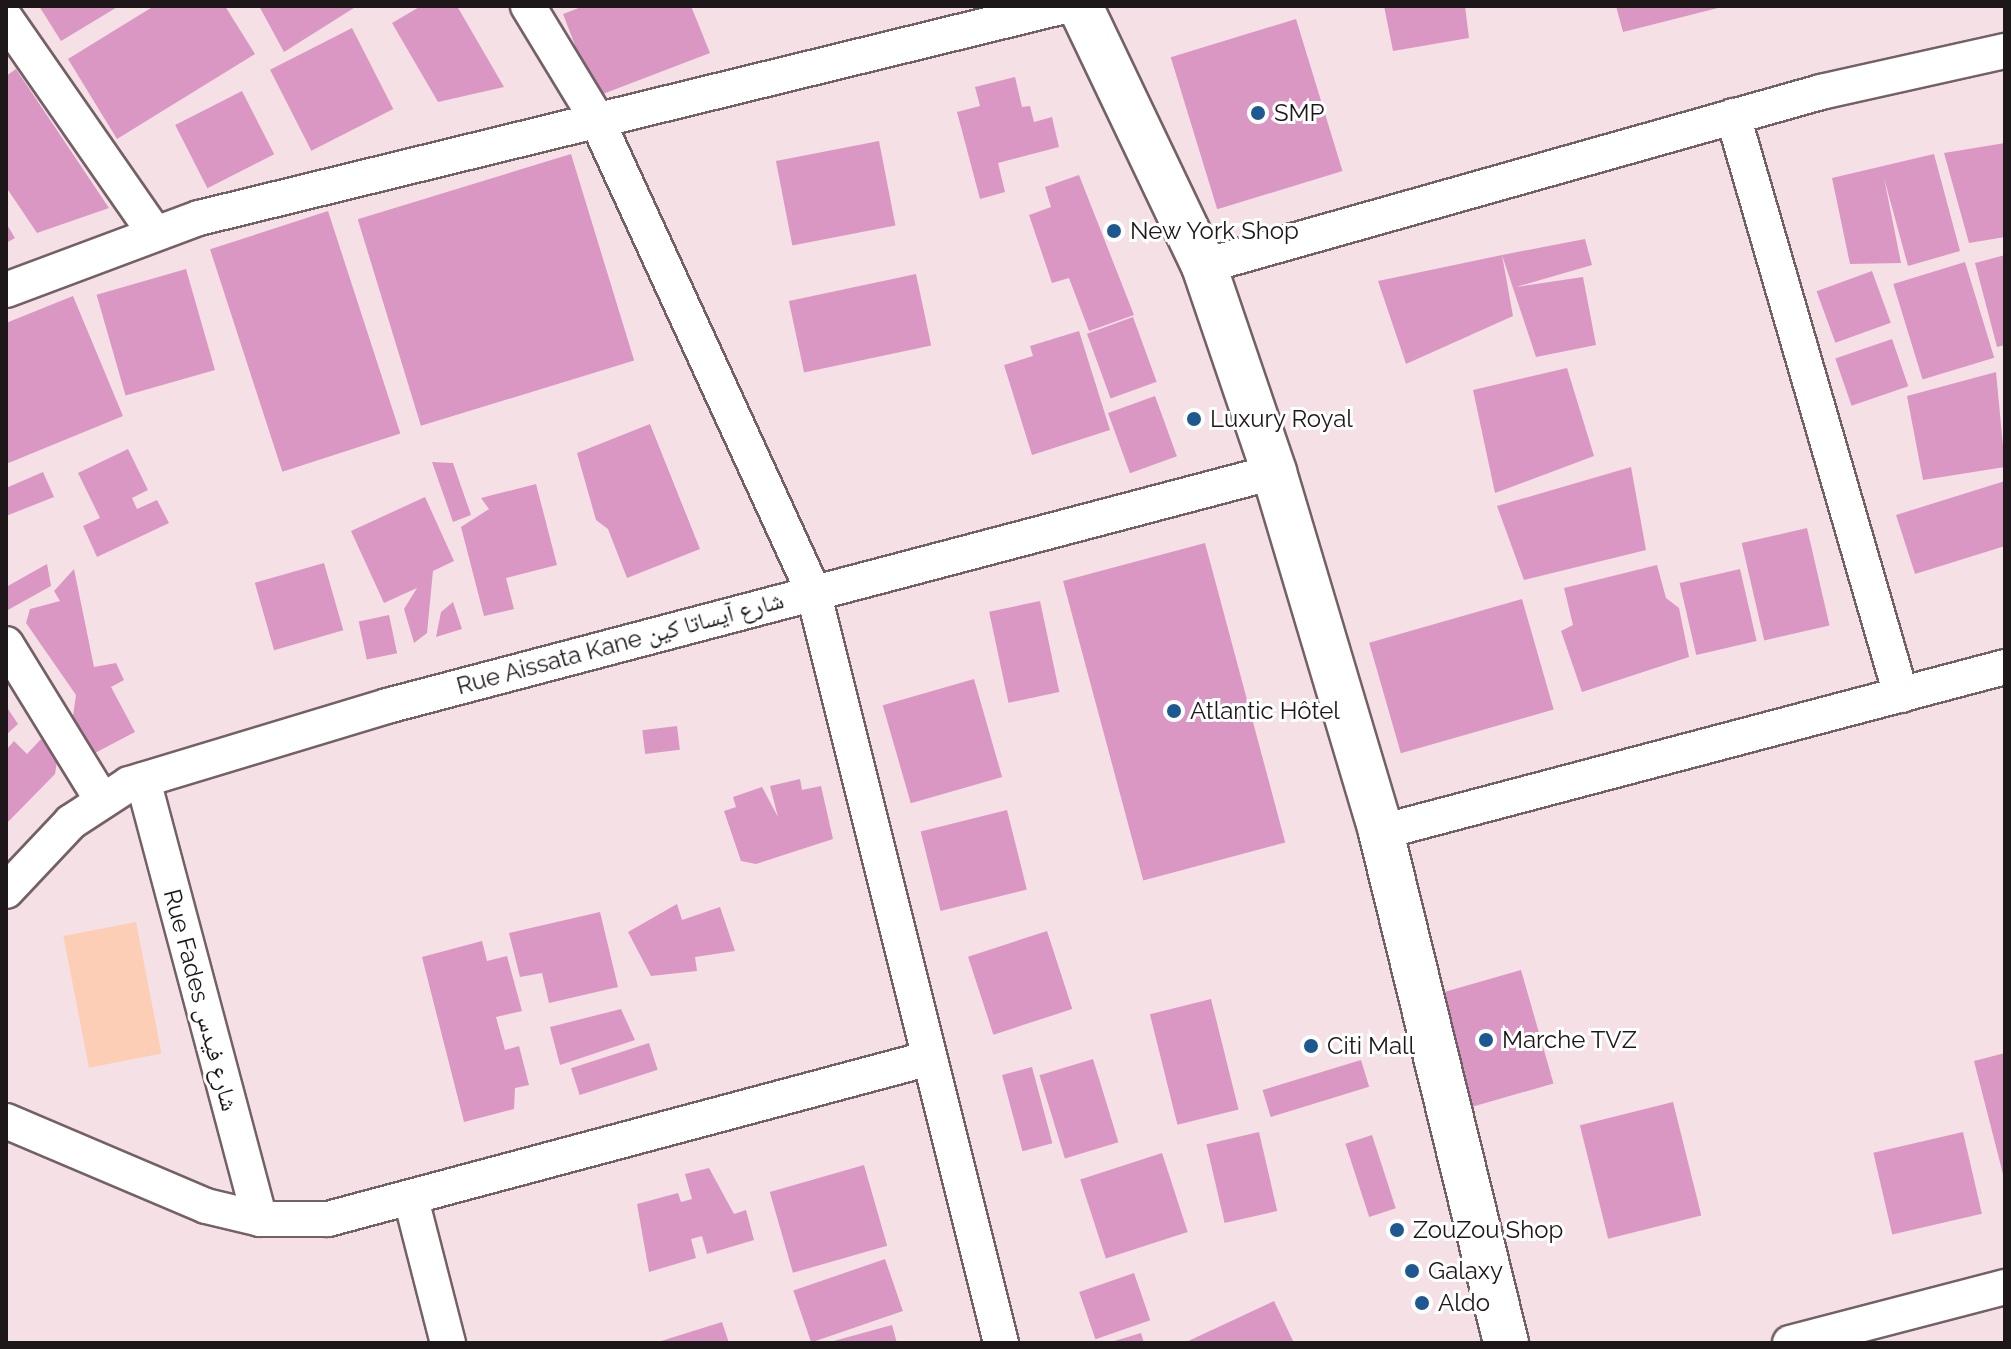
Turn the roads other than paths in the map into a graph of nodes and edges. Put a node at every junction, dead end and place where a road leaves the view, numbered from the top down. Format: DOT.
graph roads {
  1 [pos="528,6"];
  2 [pos="1065,6"];
  3 [pos="1080,6"];
  4 [pos="6,19"];
  5 [pos="2005,51"];
  6 [pos="1733,116"];
  7 [pos="596,118"];
  8 [pos="154,232"];
  9 [pos="1204,266"];
  10 [pos="6,290"];
  11 [pos="1274,472"];
  12 [pos="813,591"];
  13 [pos="6,644"];
  14 [pos="2005,667"];
  15 [pos="1901,695"];
  16 [pos="143,780"];
  17 [pos="100,797"];
  18 [pos="1381,832"];
  19 [pos="6,891"];
  20 [pos="930,1058"];
  21 [pos="6,1121"];
  22 [pos="411,1199"];
  23 [pos="260,1219"];
  24 [pos="2005,1287"];
  25 [pos="448,1343"];
  26 [pos="1001,1343"];
  27 [pos="1506,1343"];
  28 [pos="1790,1343"];
  1 -- 7 [label="street"];
  2 -- 7 [label="street"];
  3 -- 9 [label="street"];
  4 -- 8 [label="street"];
  5 -- 6 [label="street"];
  6 -- 9 [label="street"];
  6 -- 15 [label="street"];
  7 -- 8 [label="street"];
  7 -- 12 [label="street"];
  8 -- 10 [label="street"];
  9 -- 11 [label="street"];
  11 -- 12 [label="street, Rue Aissata Kane شارع آيساتا كين"];
  11 -- 18 [label="street"];
  12 -- 16 [label="street, Rue Aissata Kane شارع آيساتا كين"];
  12 -- 20 [label="street"];
  13 -- 17 [label="street"];
  14 -- 15 [label="street"];
  15 -- 18 [label="street"];
  16 -- 17 [label="street, Rue Aissata Kane شارع آيساتا كين"];
  16 -- 23 [label="street, Rue Fades شارع فيدس"];
  17 -- 19 [label="street, Rue Aissata Kane شارع آيساتا كين"];
  18 -- 27 [label="street"];
  20 -- 22 [label="street"];
  20 -- 26 [label="street"];
  21 -- 23 [label="street"];
  22 -- 23 [label="street"];
  22 -- 25 [label="street"];
  24 -- 28 [label="street"];
}
